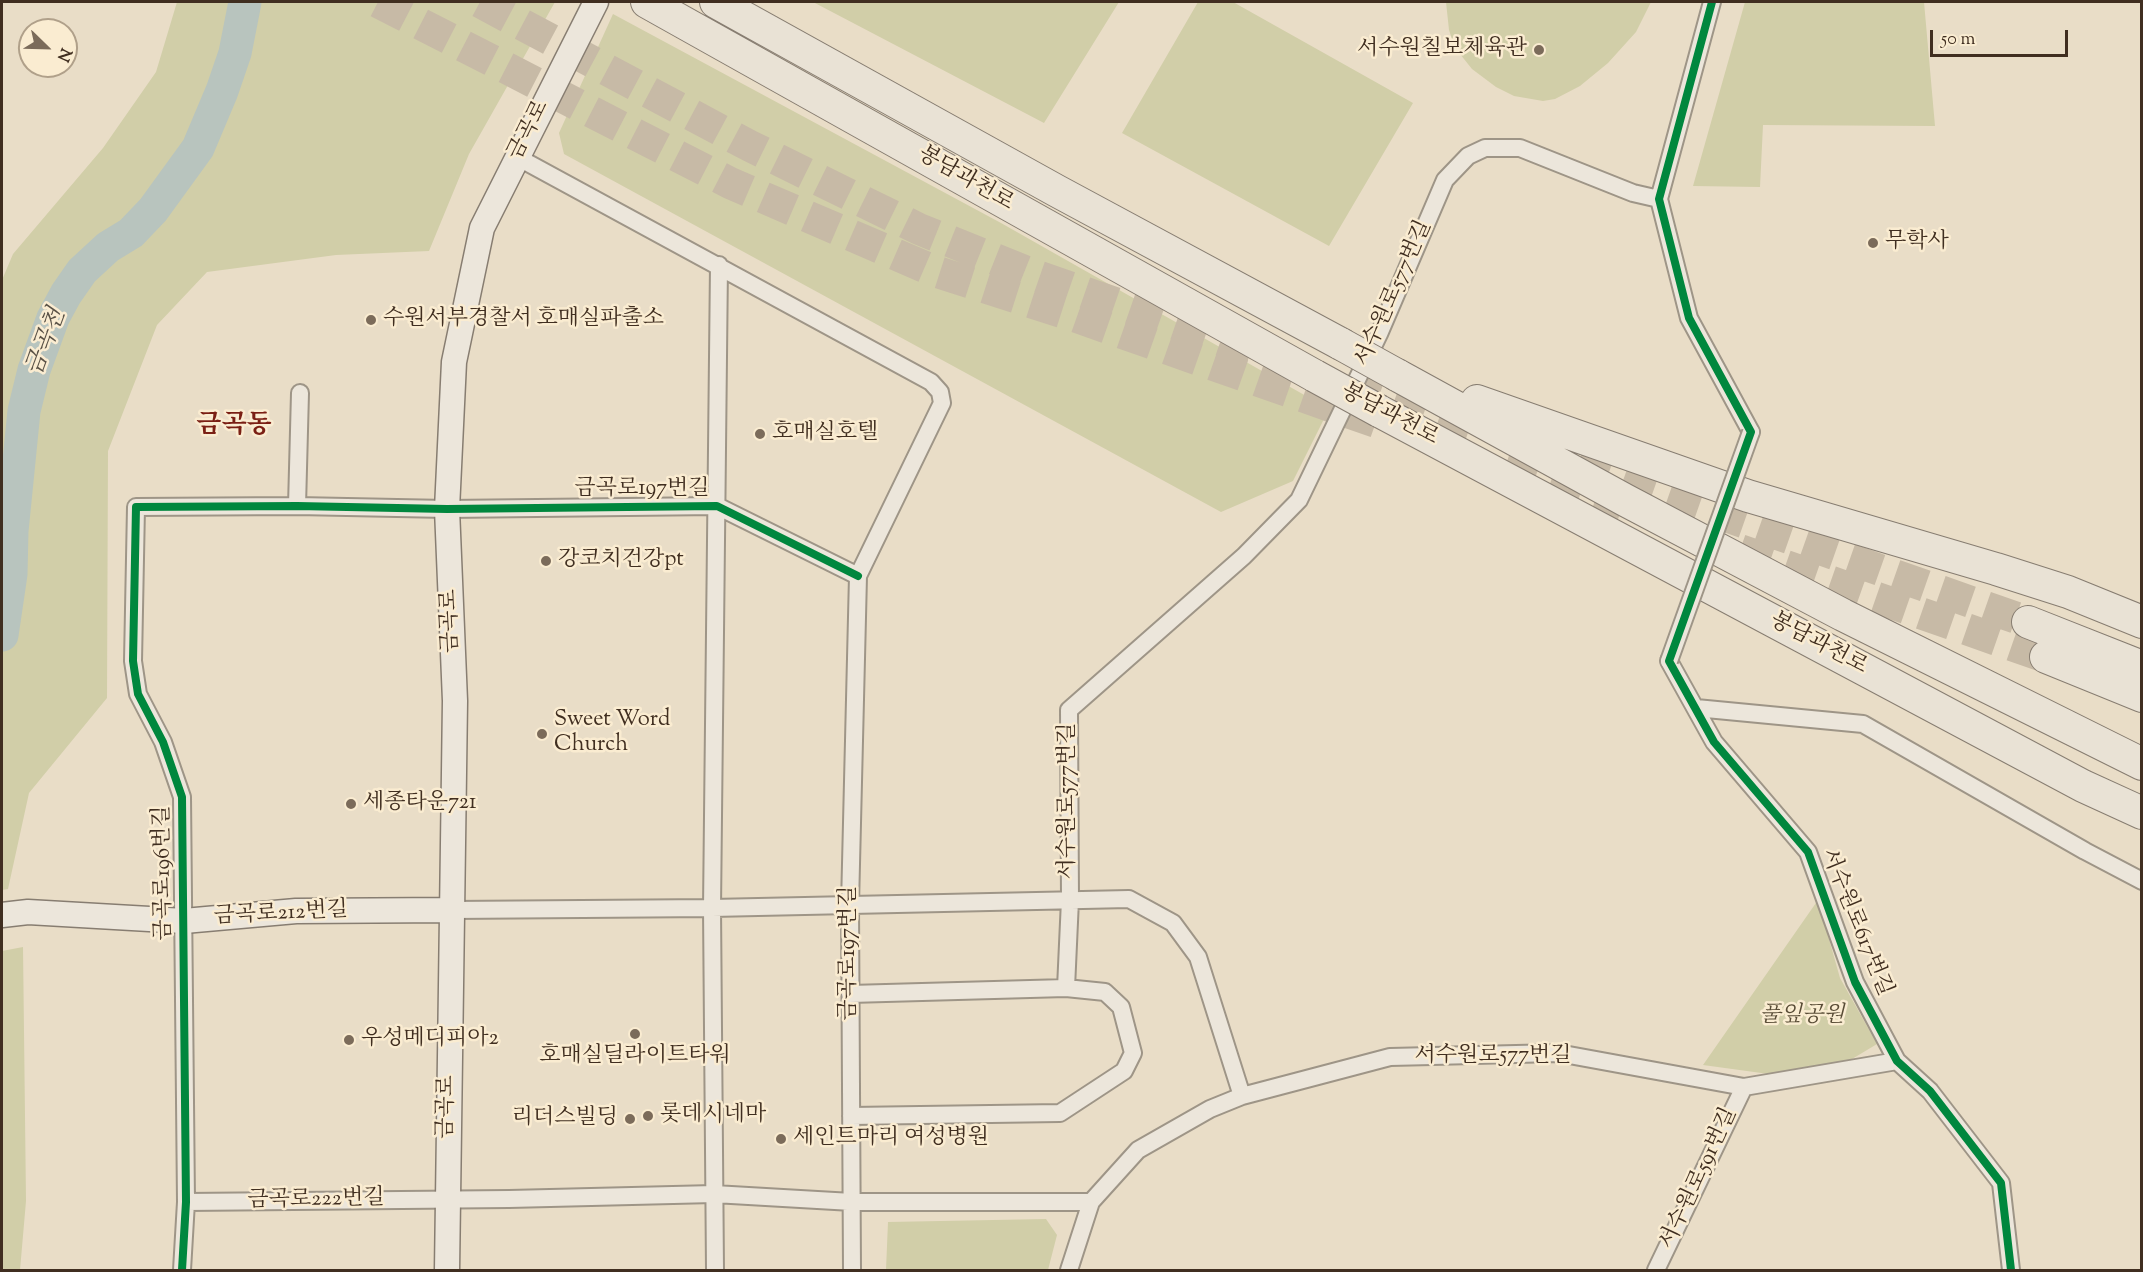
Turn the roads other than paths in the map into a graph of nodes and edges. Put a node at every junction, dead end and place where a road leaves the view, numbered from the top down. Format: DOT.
graph roads {
  1 [pos="596,2"];
  2 [pos="647,2"];
  3 [pos="716,2"];
  4 [pos="1712,2"];
  5 [pos="517,157"];
  6 [pos="1659,199"];
  7 [pos="719,265"];
  8 [pos="1391,371"];
  9 [pos="300,393"];
  10 [pos="297,506"];
  11 [pos="717,506"];
  12 [pos="447,509"];
  13 [pos="858,576"];
  14 [pos="2028,622"];
  15 [pos="2142,622"];
  16 [pos="2046,657"];
  17 [pos="2142,667"];
  18 [pos="2142,696"];
  19 [pos="1696,708"];
  20 [pos="2142,764"];
  21 [pos="2083,786"];
  22 [pos="2142,813"];
  23 [pos="2142,825"];
  24 [pos="2142,880"];
  25 [pos="1070,900"];
  26 [pos="850,905"];
  27 [pos="712,908"];
  28 [pos="452,910"];
  29 [pos="2,915"];
  30 [pos="184,921"];
  31 [pos="1066,988"];
  32 [pos="850,994"];
  33 [pos="1897,1061"];
  34 [pos="1744,1087"];
  35 [pos="1242,1096"];
  36 [pos="851,1116"];
  37 [pos="714,1194"];
  38 [pos="446,1198"];
  39 [pos="186,1202"];
  40 [pos="852,1202"];
  41 [pos="1091,1202"];
  42 [pos="182,1270"];
  43 [pos="447,1270"];
  44 [pos="715,1270"];
  45 [pos="852,1270"];
  46 [pos="1069,1270"];
  47 [pos="1656,1270"];
  48 [pos="2012,1270"];
  1 -- 5 [label="main road, 금곡로"];
  2 -- 21 [label="highway, 봉담과천로, bridge"];
  3 -- 8 [label="highway, 봉담과천로, bridge"];
  4 -- 6 [label="street"];
  5 -- 7 [label="street"];
  5 -- 12 [label="main road, 금곡로"];
  6 -- 19 [label="street, 서수원로617번길, bridge"];
  6 -- 25 [label="street, 서수원로577번길"];
  7 -- 11 [label="street, 금곡로197번길"];
  7 -- 13 [label="street"];
  8 -- 15 [label="highway"];
  8 -- 20 [label="highway, 봉담과천로"];
  9 -- 10 [label="street"];
  10 -- 12 [label="street, 금곡로196번길"];
  10 -- 30 [label="street, 금곡로196번길"];
  11 -- 12 [label="street, 금곡로197번길"];
  11 -- 13 [label="street, 금곡로197번길"];
  11 -- 27 [label="street, 금곡로197번길"];
  12 -- 28 [label="main road, 금곡로"];
  13 -- 26 [label="street, 금곡로197번길"];
  14 -- 17 [label="highway"];
  16 -- 18 [label="highway"];
  19 -- 24 [label="street"];
  19 -- 33 [label="street, 서수원로617번길"];
  21 -- 22 [label="highway, 봉담과천로"];
  21 -- 23 [label="highway"];
  25 -- 26 [label="street"];
  25 -- 31 [label="street, 서수원로577번길"];
  25 -- 35 [label="street"];
  26 -- 27 [label="street"];
  26 -- 32 [label="street, 금곡로197번길"];
  27 -- 28 [label="street"];
  27 -- 37 [label="street, 금곡로197번길"];
  28 -- 30 [label="main road, 금곡로212번길"];
  28 -- 38 [label="main road, 금곡로"];
  29 -- 30 [label="main road, 금곡로212번길"];
  30 -- 39 [label="street, 금곡로196번길"];
  31 -- 32 [label="street"];
  31 -- 36 [label="street"];
  32 -- 36 [label="street, 금곡로197번길"];
  33 -- 34 [label="street, 서수원로577번길"];
  33 -- 48 [label="street, 서수원로617번길"];
  34 -- 35 [label="street, 서수원로577번길"];
  34 -- 47 [label="street, 서수원로591번길"];
  35 -- 41 [label="street, 서수원로577번길"];
  36 -- 40 [label="street, 금곡로197번길"];
  37 -- 38 [label="street, 금곡로222번길"];
  37 -- 40 [label="street, 금곡로222번길"];
  37 -- 44 [label="street, 금곡로197번길"];
  38 -- 39 [label="street, 금곡로222번길"];
  38 -- 43 [label="main road, 금곡로"];
  39 -- 42 [label="street, 금곡로196번길"];
  40 -- 41 [label="street, 금곡로222번길"];
  40 -- 45 [label="street, 금곡로197번길"];
  41 -- 46 [label="street, 서수원로577번길"];
}
